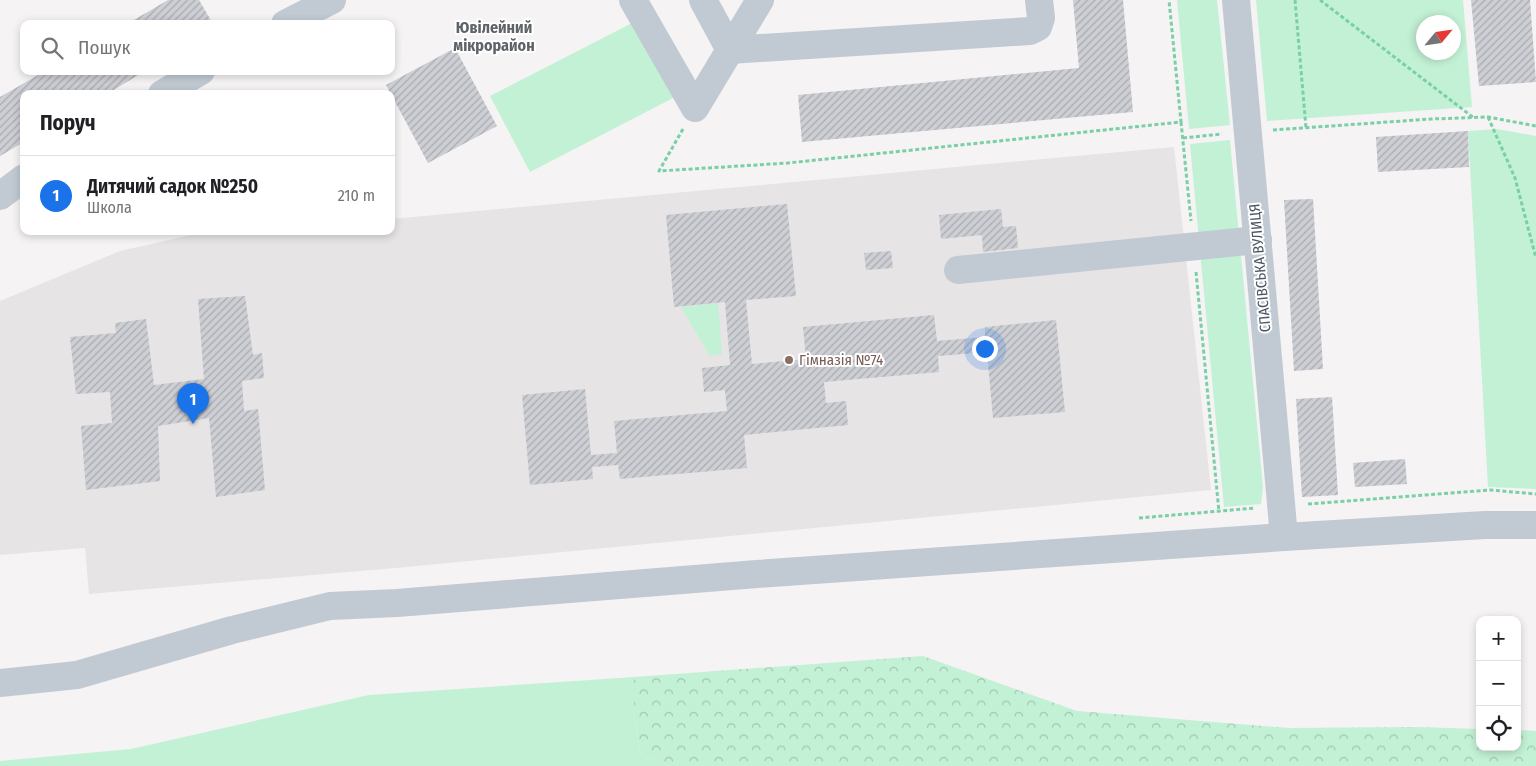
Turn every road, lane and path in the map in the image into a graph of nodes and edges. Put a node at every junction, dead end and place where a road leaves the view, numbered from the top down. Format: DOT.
graph roads {
  1 [pos="332,0"];
  2 [pos="633,0"];
  3 [pos="703,0"];
  4 [pos="760,0"];
  5 [pos="1039,0"];
  6 [pos="1169,0"];
  7 [pos="1236,0"];
  8 [pos="1295,0"];
  9 [pos="1320,0"];
  10 [pos="293,20"];
  11 [pos="730,50"];
  12 [pos="193,75"];
  13 [pos="169,90"];
  14 [pos="695,108"];
  15 [pos="1488,117"];
  16 [pos="1474,118"];
  17 [pos="1181,122"];
  18 [pos="1536,126"];
  19 [pos="1306,128"];
  20 [pos="1249,132"];
  21 [pos="1183,138"];
  22 [pos="20,181"];
  23 [pos="0,196"];
  24 [pos="1258,240"];
  25 [pos="1194,246"];
  26 [pos="1536,258"];
  27 [pos="958,270"];
  28 [pos="1536,494"];
  29 [pos="1281,506"];
  30 [pos="1219,511"];
  31 [pos="1536,525"];
  32 [pos="1284,537"];
  33 [pos="1222,542"];
  34 [pos="0,683"];
  1 -- 10 [label="street"];
  2 -- 14 [label="street"];
  3 -- 11 [label="street"];
  4 -- 11 [label="street"];
  5 -- 11 [label="street"];
  6 -- 17 [label="path"];
  7 -- 20 [label="street, СПАСІВСЬКА ВУЛИЦЯ"];
  8 -- 19 [label="path"];
  9 -- 16 [label="path"];
  11 -- 14 [label="street"];
  12 -- 13 [label="street"];
  14 -- 17 [label="path"];
  15 -- 16 [label="path"];
  15 -- 18 [label="path"];
  15 -- 26 [label="path"];
  16 -- 19 [label="path"];
  17 -- 21 [label="path"];
  19 -- 20 [label="path"];
  20 -- 21 [label="path"];
  20 -- 24 [label="street, СПАСІВСЬКА ВУЛИЦЯ"];
  21 -- 25 [label="path"];
  22 -- 23 [label="street"];
  24 -- 25 [label="street"];
  24 -- 29 [label="street, СПАСІВСЬКА ВУЛИЦЯ"];
  25 -- 27 [label="street"];
  25 -- 30 [label="path"];
  28 -- 29 [label="path"];
  29 -- 30 [label="path"];
  29 -- 32 [label="street, СПАСІВСЬКА ВУЛИЦЯ"];
  30 -- 33 [label="path"];
  31 -- 32 [label="street"];
  32 -- 33 [label="street"];
  33 -- 34 [label="street"];
}
